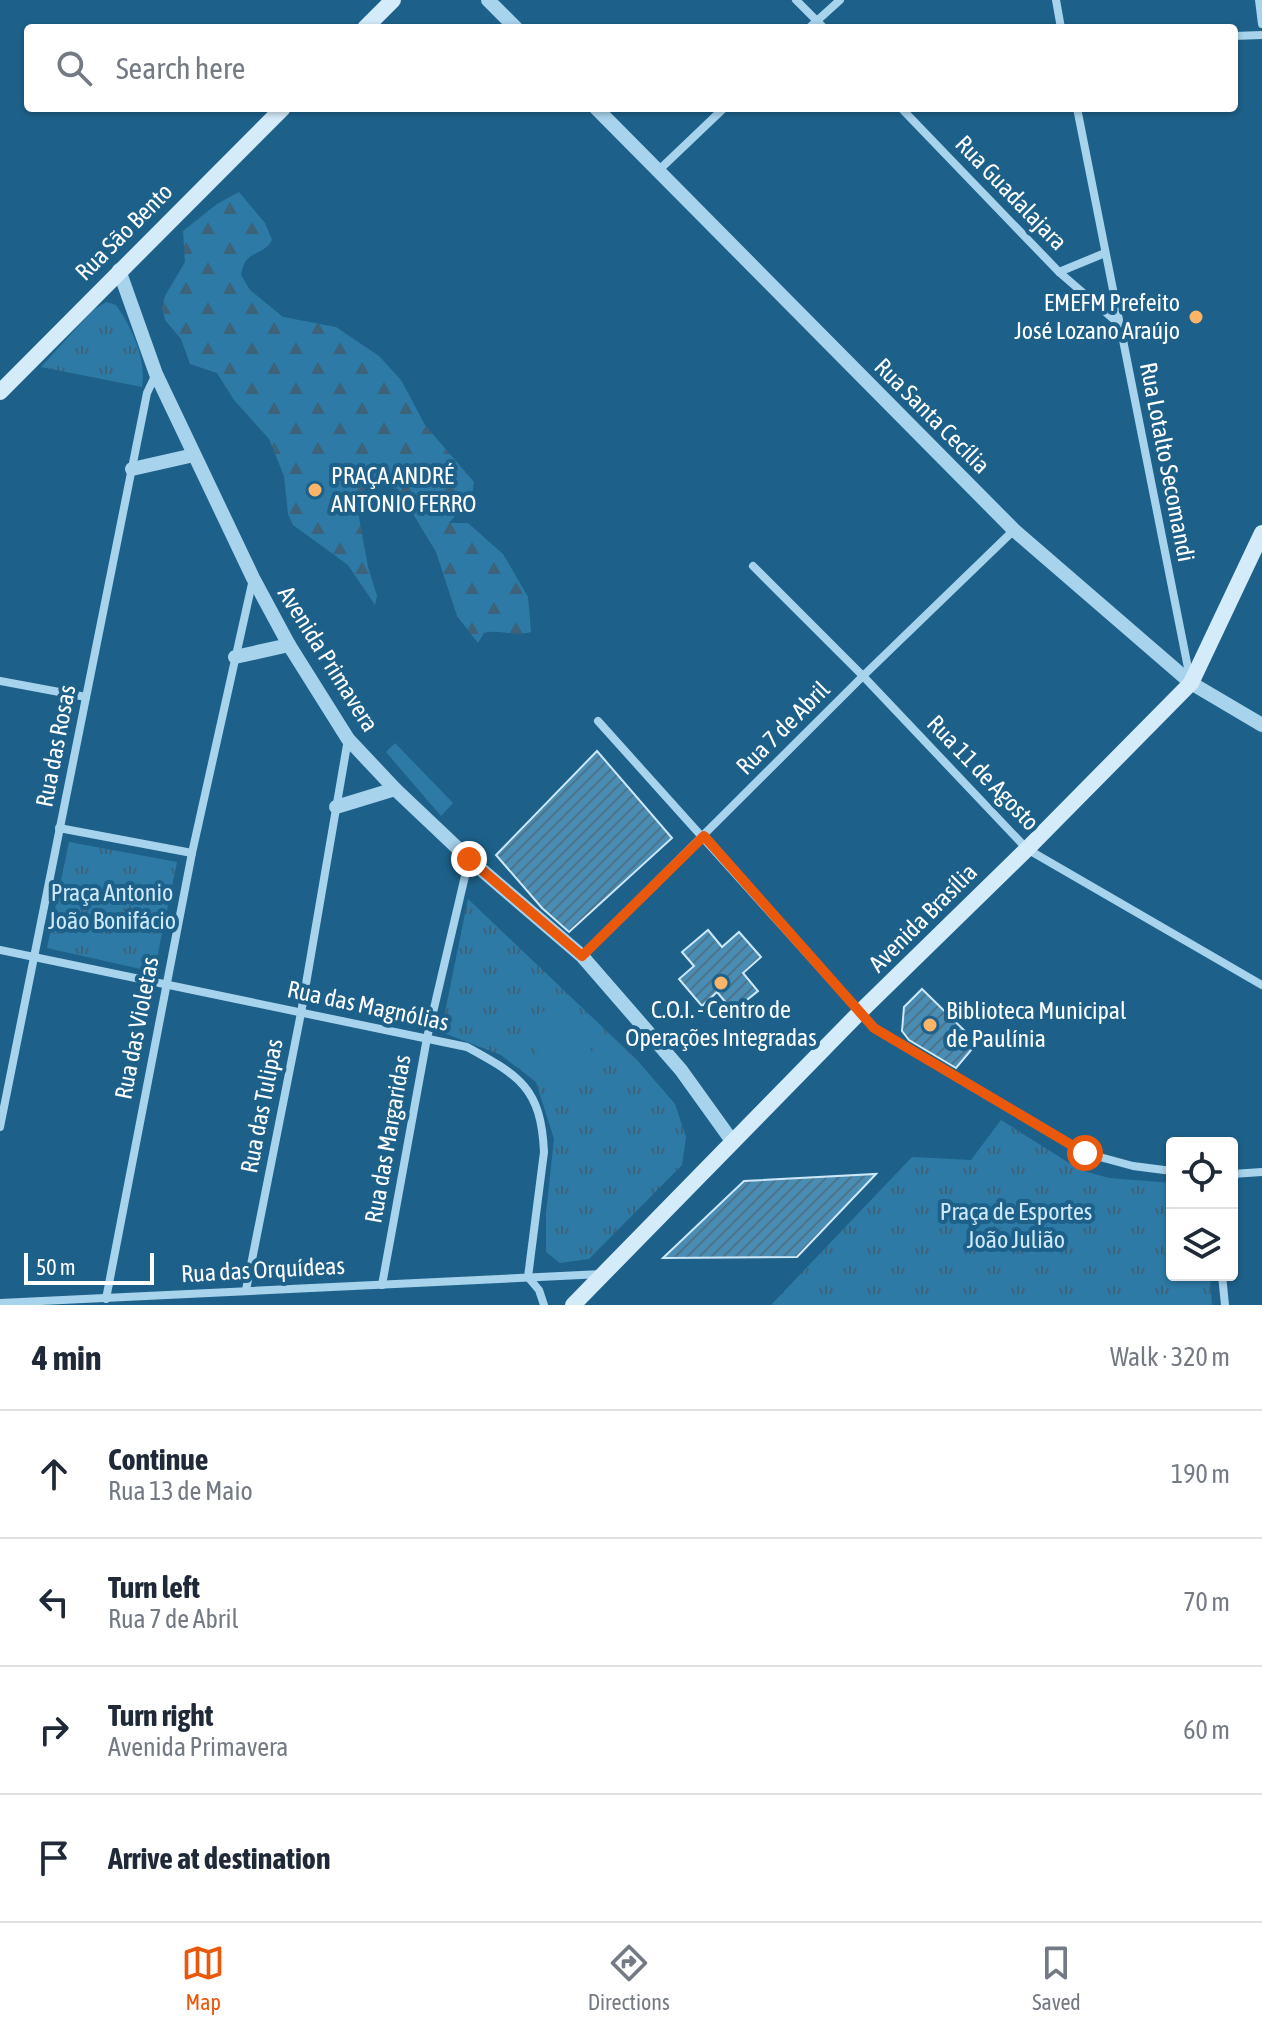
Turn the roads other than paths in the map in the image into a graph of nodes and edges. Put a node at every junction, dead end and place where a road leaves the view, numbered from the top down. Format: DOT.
graph roads {
  1 [pos="393,0"];
  2 [pos="488,0"];
  3 [pos="796,0"];
  4 [pos="840,0"];
  5 [pos="1056,0"];
  6 [pos="1259,0"];
  7 [pos="817,21"];
  8 [pos="369,24"];
  9 [pos="512,24"];
  10 [pos="814,24"];
  11 [pos="820,24"];
  12 [pos="1060,24"];
  13 [pos="1262,24"];
  14 [pos="1262,35"];
  15 [pos="1238,36"];
  16 [pos="279,112"];
  17 [pos="600,112"];
  18 [pos="720,112"];
  19 [pos="905,112"];
  20 [pos="1078,112"];
  21 [pos="659,170"];
  22 [pos="1105,253"];
  23 [pos="119,270"];
  24 [pos="1059,272"];
  25 [pos="1118,323"];
  26 [pos="156,374"];
  27 [pos="0,392"];
  28 [pos="194,455"];
  29 [pos="132,469"];
  30 [pos="1014,530"];
  31 [pos="1262,533"];
  32 [pos="753,566"];
  33 [pos="253,578"];
  34 [pos="289,645"];
  35 [pos="235,657"];
  36 [pos="863,676"];
  37 [pos="0,681"];
  38 [pos="1191,683"];
  39 [pos="86,697"];
  40 [pos="598,721"];
  41 [pos="1262,725"];
  42 [pos="348,739"];
  43 [pos="395,789"];
  44 [pos="336,807"];
  45 [pos="59,828"];
  46 [pos="704,836"];
  47 [pos="1027,849"];
  48 [pos="192,853"];
  49 [pos="469,859"];
  50 [pos="0,950"];
  51 [pos="582,956"];
  52 [pos="34,957"];
  53 [pos="165,985"];
  54 [pos="1262,985"];
  55 [pos="860,1012"];
  56 [pos="301,1013"];
  57 [pos="427,1038"];
  58 [pos="0,1127"];
  59 [pos="732,1141"];
  60 [pos="1166,1170"];
  61 [pos="1262,1172"];
  62 [pos="1238,1174"];
  63 [pos="604,1274"];
  64 [pos="528,1277"];
  65 [pos="1223,1281"];
  66 [pos="382,1285"];
  67 [pos="246,1290"];
  68 [pos="106,1299"];
  69 [pos="580,1302"];
  70 [pos="0,1303"];
  71 [pos="544,1305"];
  72 [pos="1225,1305"];
  1 -- 8 [label="main road"];
  2 -- 9 [label="street"];
  3 -- 7 [label="street"];
  4 -- 7 [label="street"];
  5 -- 12 [label="street"];
  6 -- 13 [label="street"];
  7 -- 10 [label="street"];
  7 -- 11 [label="street"];
  14 -- 15 [label="street"];
  16 -- 23 [label="main road, Rua São Bento"];
  17 -- 21 [label="street, Rua Santa Cecília"];
  18 -- 21 [label="street"];
  19 -- 24 [label="street, Rua Guadalajara"];
  20 -- 22 [label="street, Rua Lotalto Secomandi"];
  21 -- 30 [label="street, Rua Santa Cecília"];
  22 -- 24 [label="street, Rua Guadalajara"];
  22 -- 25 [label="street, Rua Lotalto Secomandi"];
  23 -- 26 [label="street, Avenida Primavera"];
  23 -- 27 [label="main road, Rua São Bento"];
  24 -- 25 [label="street, Rua Guadalajara"];
  25 -- 38 [label="street, Rua Lotalto Secomandi"];
  26 -- 28 [label="street, Avenida Primavera"];
  26 -- 29 [label="street, Rua das Rosas"];
  28 -- 29 [label="street"];
  28 -- 33 [label="street, Avenida Primavera"];
  29 -- 39 [label="street, Rua das Rosas"];
  30 -- 36 [label="street, Rua 7 de Abril"];
  30 -- 38 [label="street, Rua Santa Cecília"];
  31 -- 38 [label="main road, Avenida Brasília"];
  32 -- 36 [label="street, Rua 11 de Agosto"];
  33 -- 34 [label="street, Avenida Primavera"];
  33 -- 35 [label="street, Rua das Violetas"];
  34 -- 35 [label="street"];
  34 -- 42 [label="street, Avenida Primavera"];
  35 -- 48 [label="street, Rua das Violetas"];
  36 -- 46 [label="street, Rua 7 de Abril"];
  36 -- 47 [label="street, Rua 11 de Agosto"];
  37 -- 39 [label="street"];
  38 -- 41 [label="street, Rua Santa Cecília"];
  38 -- 47 [label="main road, Avenida Brasília"];
  39 -- 45 [label="street, Rua das Rosas"];
  40 -- 46 [label="street"];
  42 -- 43 [label="street, Avenida Primavera"];
  42 -- 44 [label="street, Rua das Tulipas"];
  43 -- 44 [label="street"];
  43 -- 49 [label="street, Avenida Primavera"];
  44 -- 56 [label="street, Rua das Tulipas"];
  45 -- 48 [label="street"];
  45 -- 52 [label="street, Rua das Rosas"];
  46 -- 51 [label="street, Rua 7 de Abril"];
  46 -- 55 [label="street"];
  47 -- 54 [label="street, Rua 11 de Agosto"];
  47 -- 55 [label="main road, Avenida Brasília"];
  48 -- 53 [label="street, Rua das Violetas"];
  49 -- 51 [label="street, Avenida Primavera"];
  49 -- 57 [label="street, Rua das Margaridas"];
  50 -- 52 [label="street, Rua das Magnólias"];
  51 -- 59 [label="street, Avenida Primavera"];
  52 -- 53 [label="street, Rua das Magnólias"];
  52 -- 58 [label="street, Rua das Rosas"];
  53 -- 56 [label="street, Rua das Magnólias"];
  53 -- 68 [label="street, Rua das Violetas"];
  55 -- 59 [label="main road, Avenida Brasília"];
  55 -- 60 [label="street"];
  56 -- 57 [label="street, Rua das Magnólias"];
  56 -- 67 [label="street, Rua das Tulipas"];
  57 -- 64 [label="street, Rua das Magnólias"];
  57 -- 66 [label="street, Rua das Margaridas"];
  59 -- 63 [label="main road, Avenida Brasília"];
  61 -- 62 [label="street"];
  63 -- 64 [label="street, Rua das Orquídeas"];
  63 -- 69 [label="main road, Avenida Brasília"];
  64 -- 66 [label="street, Rua das Orquídeas"];
  64 -- 71 [label="street"];
  65 -- 72 [label="street"];
  66 -- 67 [label="street, Rua das Orquídeas"];
  67 -- 68 [label="street, Rua das Orquídeas"];
  68 -- 70 [label="street, Rua das Orquídeas"];
}
